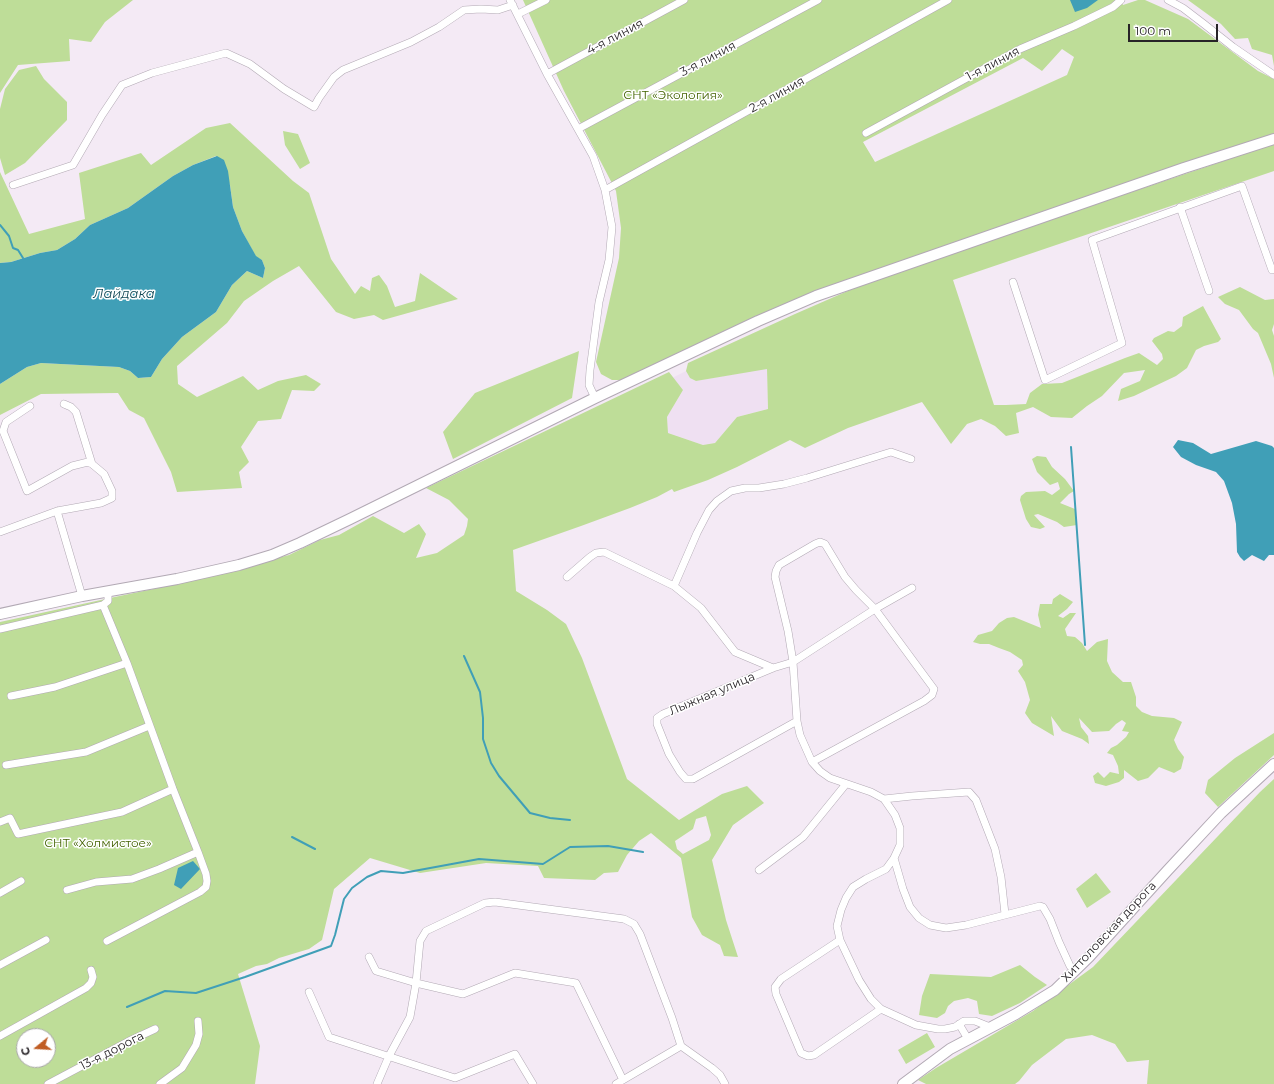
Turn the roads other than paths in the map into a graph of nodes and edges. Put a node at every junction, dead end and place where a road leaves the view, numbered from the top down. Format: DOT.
graph roads {
  1 [pos="546,0"];
  2 [pos="684,0"];
  3 [pos="818,0"];
  4 [pos="948,0"];
  5 [pos="1121,0"];
  6 [pos="1168,0"];
  7 [pos="512,2"];
  8 [pos="518,14"];
  9 [pos="547,74"];
  10 [pos="1274,75"];
  11 [pos="578,129"];
  12 [pos="866,133"];
  13 [pos="1274,139"];
  14 [pos="13,185"];
  15 [pos="605,190"];
  16 [pos="1180,207"];
  17 [pos="1274,269"];
  18 [pos="1013,282"];
  19 [pos="1209,291"];
  20 [pos="595,398"];
  21 [pos="64,404"];
  22 [pos="30,406"];
  23 [pos="911,459"];
  24 [pos="92,464"];
  25 [pos="57,511"];
  26 [pos="0,532"];
  27 [pos="568,577"];
  28 [pos="674,586"];
  29 [pos="912,588"];
  30 [pos="108,592"];
  31 [pos="82,596"];
  32 [pos="103,605"];
  33 [pos="875,609"];
  34 [pos="0,614"];
  35 [pos="0,629"];
  36 [pos="793,662"];
  37 [pos="126,663"];
  38 [pos="773,668"];
  39 [pos="11,696"];
  40 [pos="797,721"];
  41 [pos="149,726"];
  42 [pos="812,762"];
  43 [pos="1274,764"];
  44 [pos="6,765"];
  45 [pos="846,784"];
  46 [pos="173,789"];
  47 [pos="884,799"];
  48 [pos="0,822"];
  49 [pos="198,852"];
  50 [pos="894,858"];
  51 [pos="759,870"];
  52 [pos="22,881"];
  53 [pos="67,890"];
  54 [pos="0,893"];
  55 [pos="1005,914"];
  56 [pos="46,940"];
  57 [pos="840,940"];
  58 [pos="107,941"];
  59 [pos="369,956"];
  60 [pos="0,965"];
  61 [pos="91,970"];
  62 [pos="1074,970"];
  63 [pos="416,983"];
  64 [pos="310,992"];
  65 [pos="881,1009"];
  66 [pos="198,1021"];
  67 [pos="959,1024"];
  68 [pos="990,1027"];
  69 [pos="155,1029"];
  70 [pos="0,1036"];
  71 [pos="968,1039"];
  72 [pos="681,1046"];
  73 [pos="389,1056"];
  74 [pos="619,1082"];
  75 [pos="48,1084"];
  76 [pos="160,1084"];
  77 [pos="377,1084"];
  78 [pos="533,1084"];
  79 [pos="725,1084"];
  80 [pos="903,1084"];
  1 -- 8 [label="street"];
  2 -- 9 [label="street, 4-я линия"];
  3 -- 11 [label="street, 3-я линия"];
  4 -- 15 [label="street, 2-я линия"];
  5 -- 12 [label="street, 1-я линия"];
  6 -- 10 [label="street"];
  7 -- 8 [label="street"];
  7 -- 14 [label="street"];
  8 -- 9 [label="street"];
  9 -- 11 [label="street"];
  11 -- 15 [label="street"];
  13 -- 20 [label="main road"];
  15 -- 20 [label="street"];
  16 -- 17 [label="street"];
  16 -- 18 [label="street"];
  16 -- 19 [label="street"];
  20 -- 30 [label="main road"];
  21 -- 24 [label="street"];
  22 -- 24 [label="street"];
  23 -- 28 [label="street"];
  24 -- 25 [label="street"];
  25 -- 26 [label="street"];
  25 -- 31 [label="street"];
  27 -- 28 [label="street"];
  28 -- 38 [label="street"];
  29 -- 33 [label="street, Лыжная улица"];
  30 -- 31 [label="main road"];
  30 -- 32 [label="street"];
  31 -- 34 [label="main road"];
  32 -- 35 [label="street"];
  32 -- 37 [label="street"];
  33 -- 36 [label="street, Лыжная улица"];
  33 -- 36 [label="street"];
  33 -- 42 [label="street"];
  36 -- 38 [label="street, Лыжная улица"];
  36 -- 40 [label="street"];
  37 -- 39 [label="street"];
  37 -- 41 [label="street"];
  38 -- 40 [label="street, Лыжная улица"];
  40 -- 42 [label="street"];
  41 -- 44 [label="street"];
  41 -- 46 [label="street"];
  42 -- 45 [label="street"];
  43 -- 62 [label="main road, Хиттоловская дорога"];
  45 -- 47 [label="street"];
  45 -- 51 [label="street"];
  46 -- 48 [label="street"];
  46 -- 49 [label="street"];
  47 -- 50 [label="street"];
  47 -- 55 [label="street"];
  49 -- 53 [label="street"];
  49 -- 58 [label="street"];
  50 -- 55 [label="street"];
  50 -- 57 [label="street"];
  52 -- 54 [label="street"];
  55 -- 62 [label="street"];
  56 -- 60 [label="street"];
  57 -- 65 [label="street"];
  57 -- 65 [label="street"];
  59 -- 63 [label="street"];
  61 -- 70 [label="street"];
  62 -- 68 [label="main road, Хиттоловская дорога"];
  63 -- 72 [label="street"];
  63 -- 73 [label="street"];
  63 -- 74 [label="street"];
  64 -- 73 [label="street"];
  65 -- 67 [label="street"];
  66 -- 76 [label="street"];
  67 -- 68 [label="street"];
  67 -- 71 [label="street"];
  68 -- 71 [label="main road, Хиттоловская дорога"];
  69 -- 75 [label="street, 13-я дорога"];
  71 -- 80 [label="main road, Хиттоловская дорога"];
  72 -- 74 [label="street"];
  72 -- 79 [label="street"];
  73 -- 77 [label="street"];
  73 -- 78 [label="street"];
}
